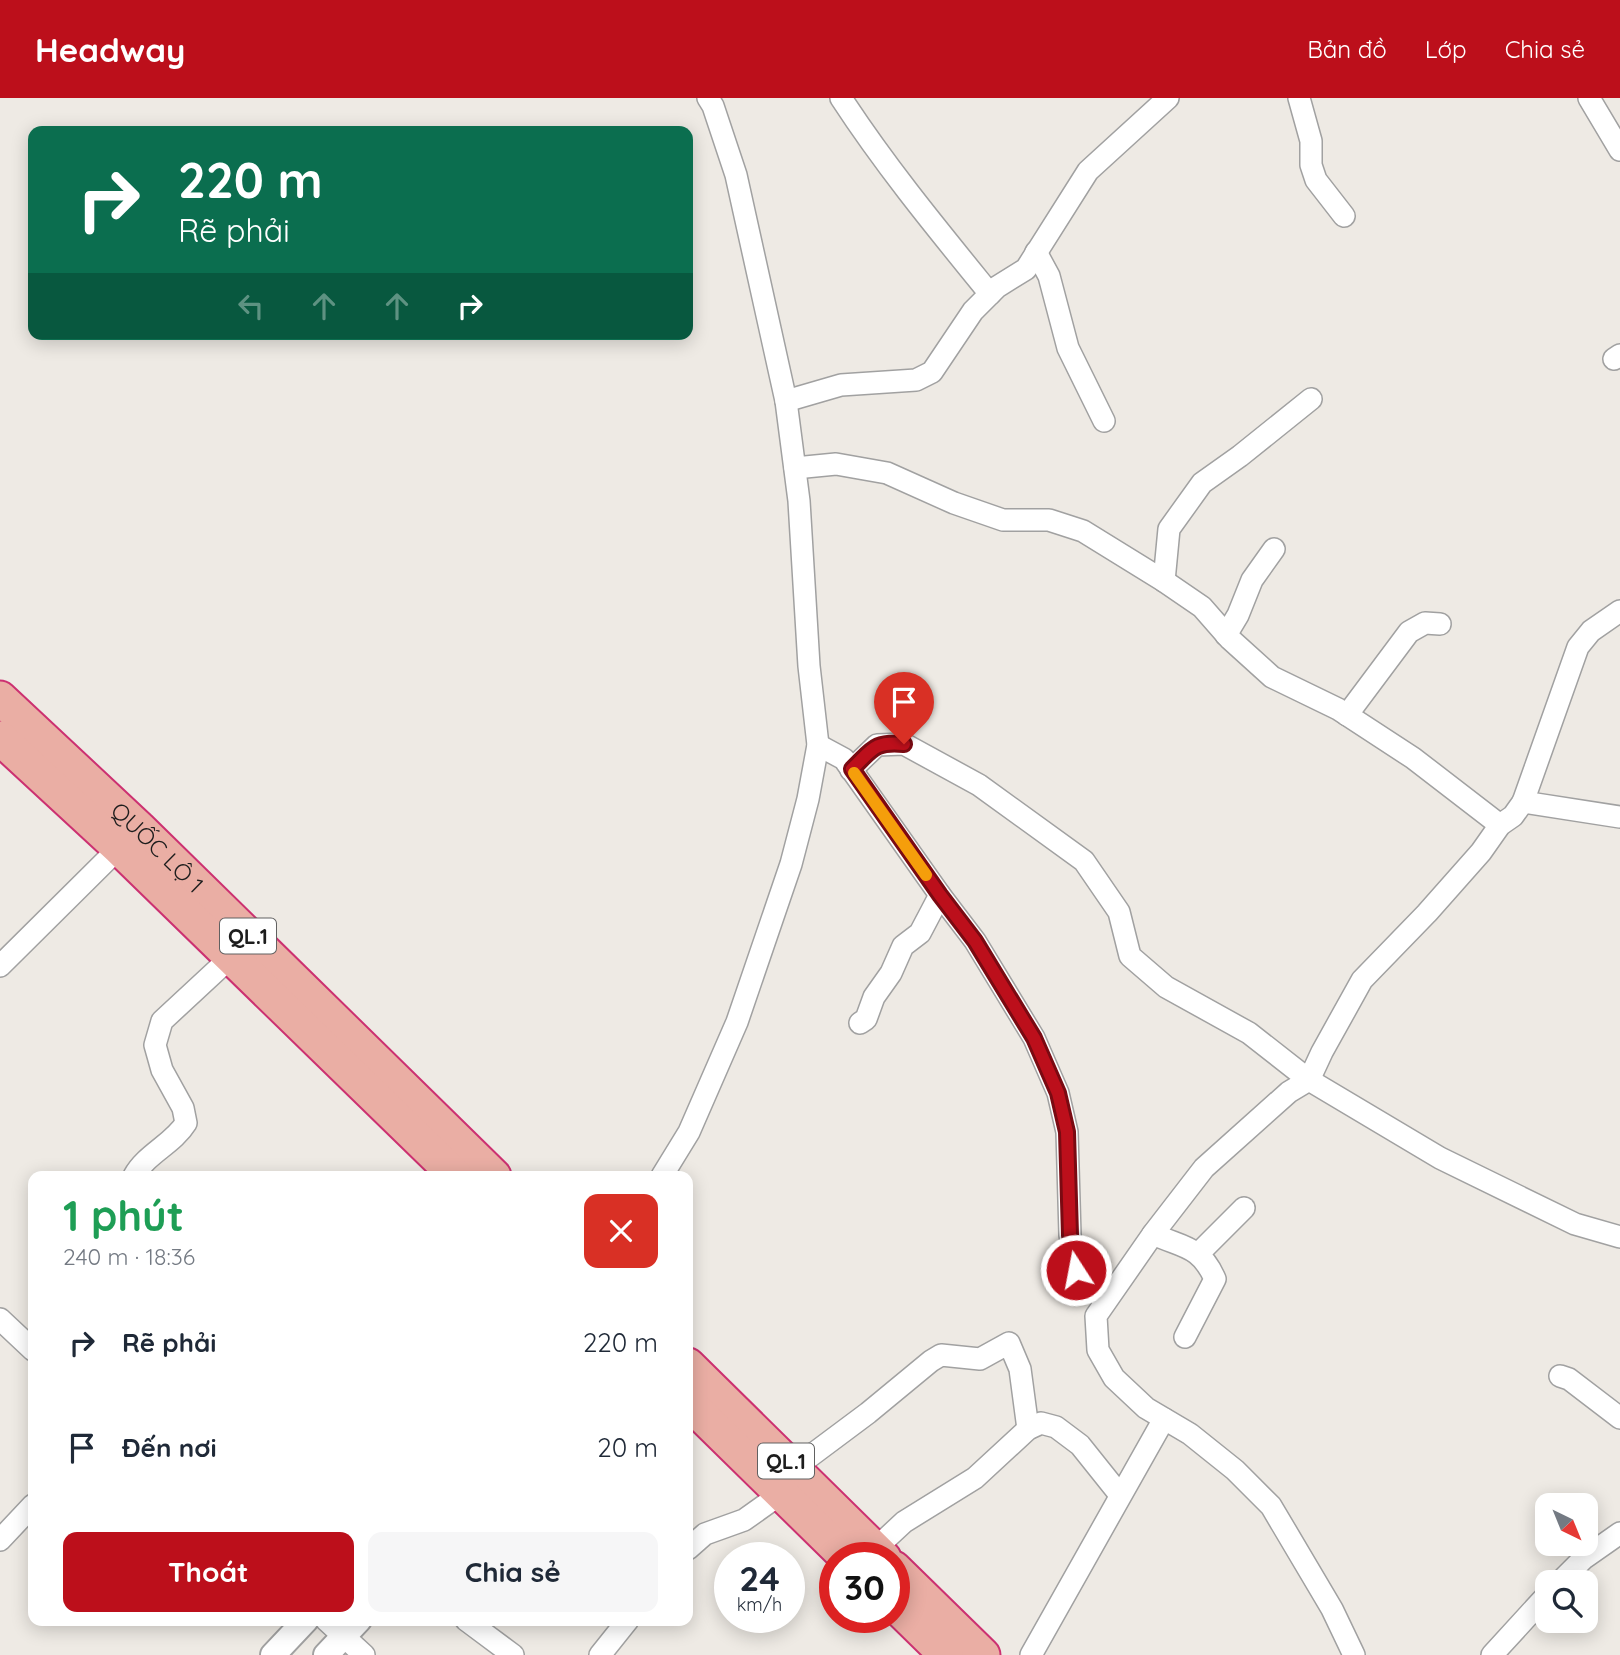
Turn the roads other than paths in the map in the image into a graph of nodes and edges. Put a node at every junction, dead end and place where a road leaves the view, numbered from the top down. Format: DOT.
graph roads {
  1 [pos="708,98"];
  2 [pos="841,98"];
  3 [pos="1168,98"];
  4 [pos="1299,98"];
  5 [pos="1589,98"];
  6 [pos="1620,149"];
  7 [pos="1344,216"];
  8 [pos="1036,252"];
  9 [pos="990,294"];
  10 [pos="1311,399"];
  11 [pos="786,401"];
  12 [pos="1104,421"];
  13 [pos="795,468"];
  14 [pos="1274,549"];
  15 [pos="1164,581"];
  16 [pos="1620,611"];
  17 [pos="1440,624"];
  18 [pos="1226,635"];
  19 [pos="0,698"];
  20 [pos="1347,715"];
  21 [pos="0,738"];
  22 [pos="818,745"];
  23 [pos="852,769"];
  24 [pos="1523,802"];
  25 [pos="1620,817"];
  26 [pos="1500,825"];
  27 [pos="129,838"];
  28 [pos="940,895"];
  29 [pos="231,957"];
  30 [pos="0,966"];
  31 [pos="860,1024"];
  32 [pos="1309,1080"];
  33 [pos="138,1171"];
  34 [pos="451,1171"];
  35 [pos="489,1171"];
  36 [pos="665,1171"];
  37 [pos="1244,1208"];
  38 [pos="1153,1234"];
  39 [pos="1620,1237"];
  40 [pos="1199,1253"];
  41 [pos="1105,1301"];
  42 [pos="0,1319"];
  43 [pos="1185,1337"];
  44 [pos="28,1345"];
  45 [pos="693,1372"];
  46 [pos="1560,1376"];
  47 [pos="693,1406"];
  48 [pos="1620,1418"];
  49 [pos="1164,1419"];
  50 [pos="1028,1429"];
  51 [pos="787,1481"];
  52 [pos="1120,1495"];
  53 [pos="28,1510"];
  54 [pos="1620,1533"];
  55 [pos="0,1539"];
  56 [pos="857,1542"];
  57 [pos="888,1542"];
  58 [pos="693,1545"];
  59 [pos="1572,1570"];
  60 [pos="910,1589"];
  61 [pos="1535,1608"];
  62 [pos="910,1620"];
  63 [pos="300,1626"];
  64 [pos="343,1626"];
  65 [pos="474,1626"];
  66 [pos="623,1626"];
  67 [pos="273,1655"];
  68 [pos="326,1655"];
  69 [pos="364,1655"];
  70 [pos="513,1655"];
  71 [pos="600,1655"];
  72 [pos="946,1655"];
  73 [pos="983,1655"];
  74 [pos="1031,1655"];
  75 [pos="1353,1655"];
  76 [pos="1492,1655"];
  1 -- 11 [label="street"];
  2 -- 9 [label="street"];
  3 -- 8 [label="street"];
  4 -- 7 [label="street"];
  5 -- 6 [label="street"];
  8 -- 9 [label="street"];
  8 -- 12 [label="street"];
  9 -- 11 [label="street"];
  10 -- 15 [label="street"];
  11 -- 13 [label="street"];
  13 -- 15 [label="street"];
  13 -- 22 [label="street"];
  14 -- 18 [label="street"];
  15 -- 18 [label="street"];
  16 -- 24 [label="street"];
  17 -- 20 [label="street"];
  18 -- 20 [label="street"];
  19 -- 27 [label="highway, QUỐC LỘ 1 / QL.1"];
  20 -- 26 [label="street"];
  21 -- 27 [label="highway, QUỐC LỘ 1 / QL.1"];
  22 -- 23 [label="street"];
  22 -- 36 [label="street"];
  23 -- 28 [label="street"];
  23 -- 32 [label="street"];
  24 -- 25 [label="street"];
  24 -- 26 [label="street"];
  26 -- 32 [label="street"];
  27 -- 29 [label="highway, QUỐC LỘ 1 / QL.1"];
  27 -- 30 [label="street"];
  27 -- 35 [label="highway, QUỐC LỘ 1 / QL.1"];
  28 -- 31 [label="street"];
  28 -- 41 [label="street"];
  29 -- 33 [label="street"];
  29 -- 34 [label="highway, QUỐC LỘ 1 / QL.1"];
  32 -- 38 [label="street"];
  32 -- 39 [label="street"];
  37 -- 40 [label="street"];
  38 -- 40 [label="street"];
  38 -- 41 [label="street"];
  40 -- 43 [label="street"];
  41 -- 49 [label="street"];
  42 -- 44 [label="street"];
  45 -- 51 [label="highway, QL.1"];
  46 -- 48 [label="street"];
  47 -- 51 [label="highway, QL.1"];
  49 -- 52 [label="street"];
  49 -- 75 [label="street"];
  50 -- 51 [label="street"];
  50 -- 52 [label="street"];
  50 -- 57 [label="street"];
  51 -- 56 [label="highway, QL.1"];
  51 -- 58 [label="street"];
  52 -- 74 [label="street"];
  53 -- 55 [label="street"];
  54 -- 59 [label="street"];
  60 -- 73 [label="highway, QL.1"];
  61 -- 76 [label="street"];
  62 -- 72 [label="highway"];
  63 -- 67 [label="street"];
  64 -- 68 [label="street"];
  64 -- 69 [label="street"];
  65 -- 70 [label="street"];
  66 -- 71 [label="street"];
}
